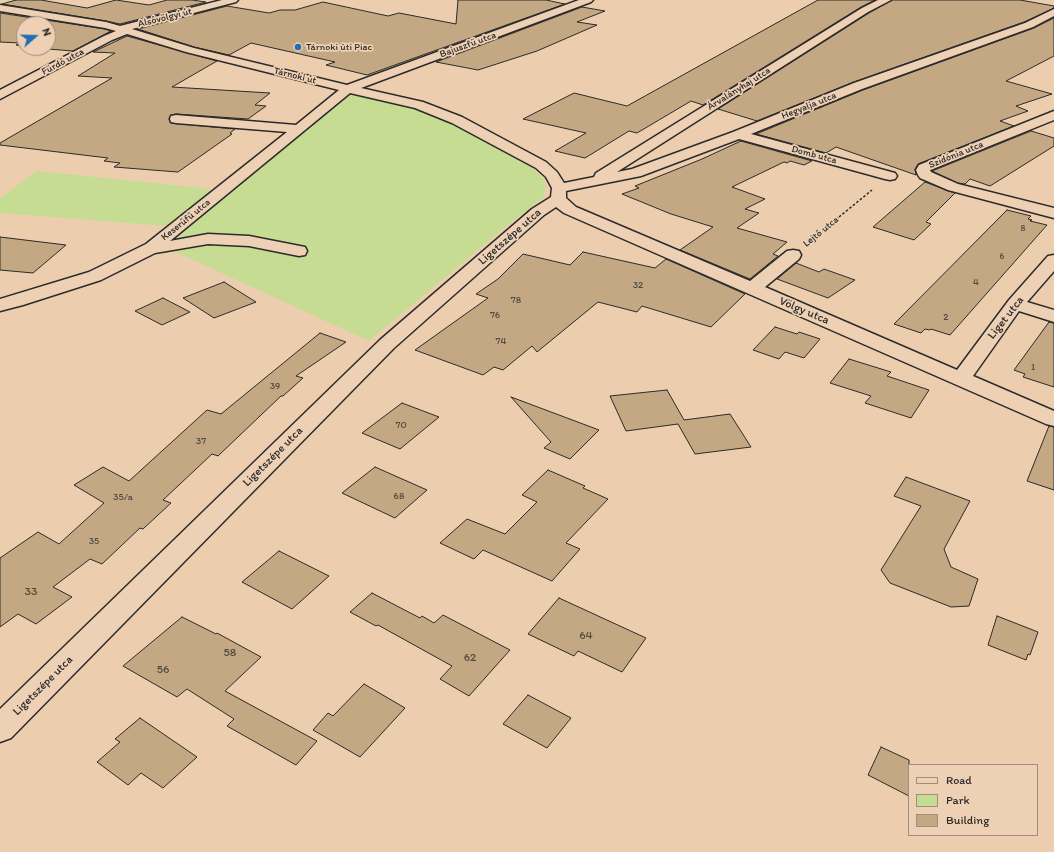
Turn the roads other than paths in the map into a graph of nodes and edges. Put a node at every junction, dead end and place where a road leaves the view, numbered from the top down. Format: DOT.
graph roads {
  1 [pos="233,0"];
  2 [pos="588,0"];
  3 [pos="886,0"];
  4 [pos="0,8"];
  5 [pos="1054,12"];
  6 [pos="123,30"];
  7 [pos="348,90"];
  8 [pos="0,95"];
  9 [pos="1054,115"];
  10 [pos="176,119"];
  11 [pos="300,129"];
  12 [pos="738,135"];
  13 [pos="890,176"];
  14 [pos="594,182"];
  15 [pos="559,193"];
  16 [pos="1054,213"];
  17 [pos="152,248"];
  18 [pos="299,251"];
  19 [pos="793,255"];
  20 [pos="1054,260"];
  21 [pos="752,288"];
  22 [pos="1015,304"];
  23 [pos="0,305"];
  24 [pos="1054,316"];
  25 [pos="961,378"];
  26 [pos="1054,419"];
  27 [pos="0,729"];
  1 -- 6 [label="street, Alsóvölgyi út"];
  2 -- 7 [label="street, Bajuszfű utca"];
  3 -- 14 [label="street, Árvalányhaj utca"];
  4 -- 6 [label="street, Tárnoki út"];
  5 -- 12 [label="street, Hegyalja utca"];
  6 -- 7 [label="street, Tárnoki út"];
  6 -- 8 [label="street, Fürdő utca"];
  7 -- 11 [label="street, Keserűfű utca"];
  7 -- 15 [label="street, Tárnoki út"];
  9 -- 16 [label="street, Szidónia utca"];
  10 -- 11 [label="street"];
  11 -- 17 [label="street, Keserűfű utca"];
  12 -- 13 [label="street, Domb utca"];
  12 -- 14 [label="street, Hegyalja utca"];
  14 -- 15 [label="street, Hegyalja utca"];
  15 -- 21 [label="street, Völgy utca"];
  15 -- 27 [label="street, Ligetszépe utca"];
  17 -- 18 [label="street"];
  17 -- 23 [label="street, Keserűfű utca"];
  19 -- 21 [label="street, Lejtő utca"];
  20 -- 22 [label="street, Liget utca"];
  21 -- 25 [label="street, Völgy utca"];
  22 -- 24 [label="street"];
  22 -- 25 [label="street, Liget utca"];
  25 -- 26 [label="street, Völgy utca"];
}
